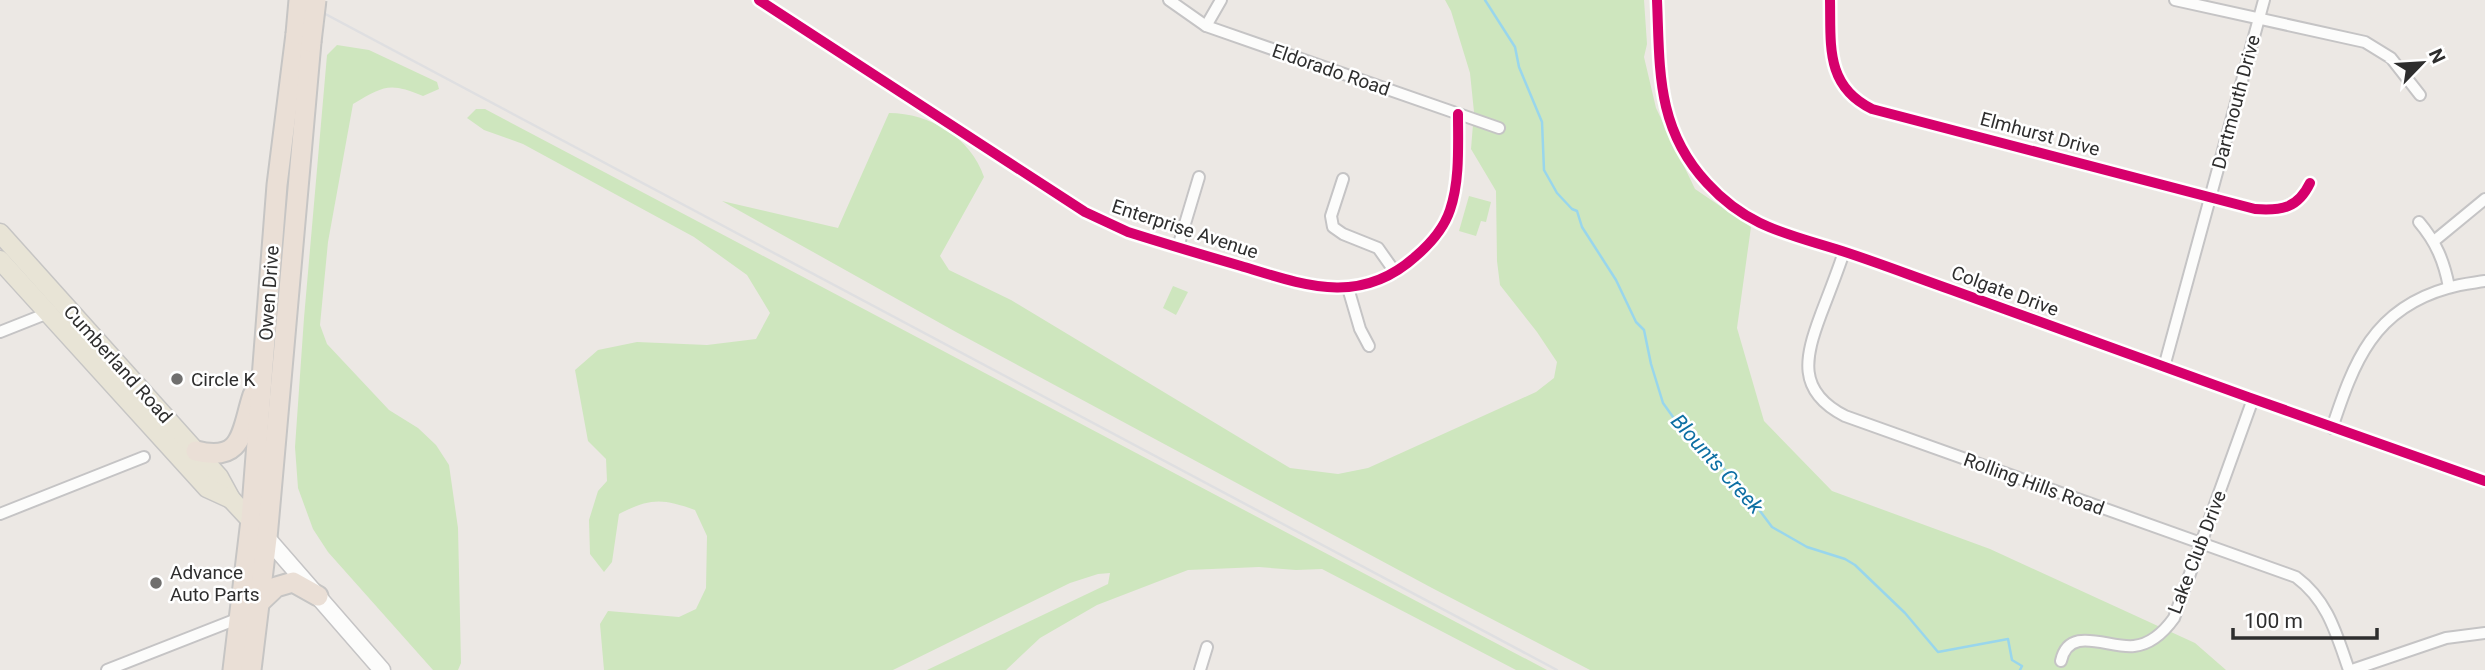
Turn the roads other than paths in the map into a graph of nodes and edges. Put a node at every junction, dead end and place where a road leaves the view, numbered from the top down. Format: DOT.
graph roads {
  1 [pos="299,0"];
  2 [pos="316,0"];
  3 [pos="759,0"];
  4 [pos="1169,0"];
  5 [pos="1220,0"];
  6 [pos="1657,0"];
  7 [pos="1830,0"];
  8 [pos="2175,0"];
  9 [pos="2264,0"];
  10 [pos="2258,20"];
  11 [pos="1206,26"];
  12 [pos="304,38"];
  13 [pos="2420,95"];
  14 [pos="1458,114"];
  15 [pos="1499,128"];
  16 [pos="1199,177"];
  17 [pos="1343,179"];
  18 [pos="2310,183"];
  19 [pos="2210,198"];
  20 [pos="2485,199"];
  21 [pos="2419,222"];
  22 [pos="0,233"];
  23 [pos="2434,241"];
  24 [pos="1178,247"];
  25 [pos="1844,252"];
  26 [pos="0,260"];
  27 [pos="1395,272"];
  28 [pos="2485,281"];
  29 [pos="2449,287"];
  30 [pos="1348,288"];
  31 [pos="48,313"];
  32 [pos="0,332"];
  33 [pos="1369,346"];
  34 [pos="264,365"];
  35 [pos="2164,367"];
  36 [pos="2253,399"];
  37 [pos="2332,428"];
  38 [pos="196,452"];
  39 [pos="144,457"];
  40 [pos="2485,481"];
  41 [pos="231,499"];
  42 [pos="0,514"];
  43 [pos="251,520"];
  44 [pos="267,538"];
  45 [pos="2201,542"];
  46 [pos="318,596"];
  47 [pos="258,604"];
  48 [pos="237,619"];
  49 [pos="2485,633"];
  50 [pos="1207,647"];
  51 [pos="2061,661"];
  52 [pos="107,670"];
  53 [pos="233,670"];
  54 [pos="251,670"];
  55 [pos="382,670"];
  56 [pos="1200,670"];
  57 [pos="2350,670"];
  1 -- 12 [label="highway, Owen Drive, bridge"];
  2 -- 12 [label="highway, Owen Drive, bridge"];
  3 -- 24 [label="street, Enterprise Avenue"];
  4 -- 11 [label="street, Eldorado Road"];
  5 -- 11 [label="street"];
  6 -- 25 [label="street, Colgate Drive"];
  7 -- 19 [label="street, Elmhurst Drive"];
  8 -- 10 [label="street"];
  9 -- 10 [label="street, Dartmouth Drive"];
  10 -- 13 [label="street"];
  10 -- 19 [label="street, Dartmouth Drive"];
  11 -- 14 [label="street, Eldorado Road"];
  12 -- 34 [label="highway, Owen Drive"];
  12 -- 44 [label="highway, Owen Drive"];
  14 -- 15 [label="street, Eldorado Road"];
  14 -- 27 [label="street, Enterprise Avenue"];
  16 -- 24 [label="street"];
  17 -- 27 [label="street"];
  18 -- 19 [label="street, Elmhurst Drive"];
  19 -- 35 [label="street, Dartmouth Drive"];
  20 -- 23 [label="street"];
  21 -- 23 [label="street"];
  22 -- 38 [label="main road, Cumberland Road"];
  23 -- 29 [label="street"];
  24 -- 30 [label="street, Enterprise Avenue"];
  25 -- 35 [label="street, Colgate Drive"];
  25 -- 45 [label="street, Rolling Hills Road"];
  26 -- 31 [label="main road, Cumberland Road"];
  27 -- 30 [label="street, Enterprise Avenue"];
  28 -- 29 [label="street"];
  29 -- 37 [label="street"];
  30 -- 33 [label="street"];
  31 -- 32 [label="street"];
  31 -- 41 [label="main road, Cumberland Road"];
  34 -- 38 [label="highway"];
  34 -- 43 [label="highway, Owen Drive"];
  35 -- 36 [label="street, Colgate Drive"];
  36 -- 37 [label="street, Colgate Drive"];
  36 -- 45 [label="street, Lake Club Drive"];
  37 -- 40 [label="street, Colgate Drive"];
  38 -- 41 [label="main road, Cumberland Road"];
  39 -- 42 [label="street"];
  41 -- 43 [label="main road, Cumberland Road"];
  43 -- 44 [label="main road, Cumberland Road"];
  43 -- 48 [label="highway, Owen Drive"];
  44 -- 46 [label="main road, Cumberland Road"];
  44 -- 47 [label="highway, Owen Drive"];
  45 -- 51 [label="street, Lake Club Drive"];
  45 -- 57 [label="street, Rolling Hills Road"];
  46 -- 47 [label="highway"];
  46 -- 55 [label="main road, Cumberland Road"];
  47 -- 54 [label="highway, Owen Drive"];
  48 -- 52 [label="street"];
  48 -- 53 [label="highway, Owen Drive"];
  49 -- 57 [label="street"];
  50 -- 56 [label="street"];
}
